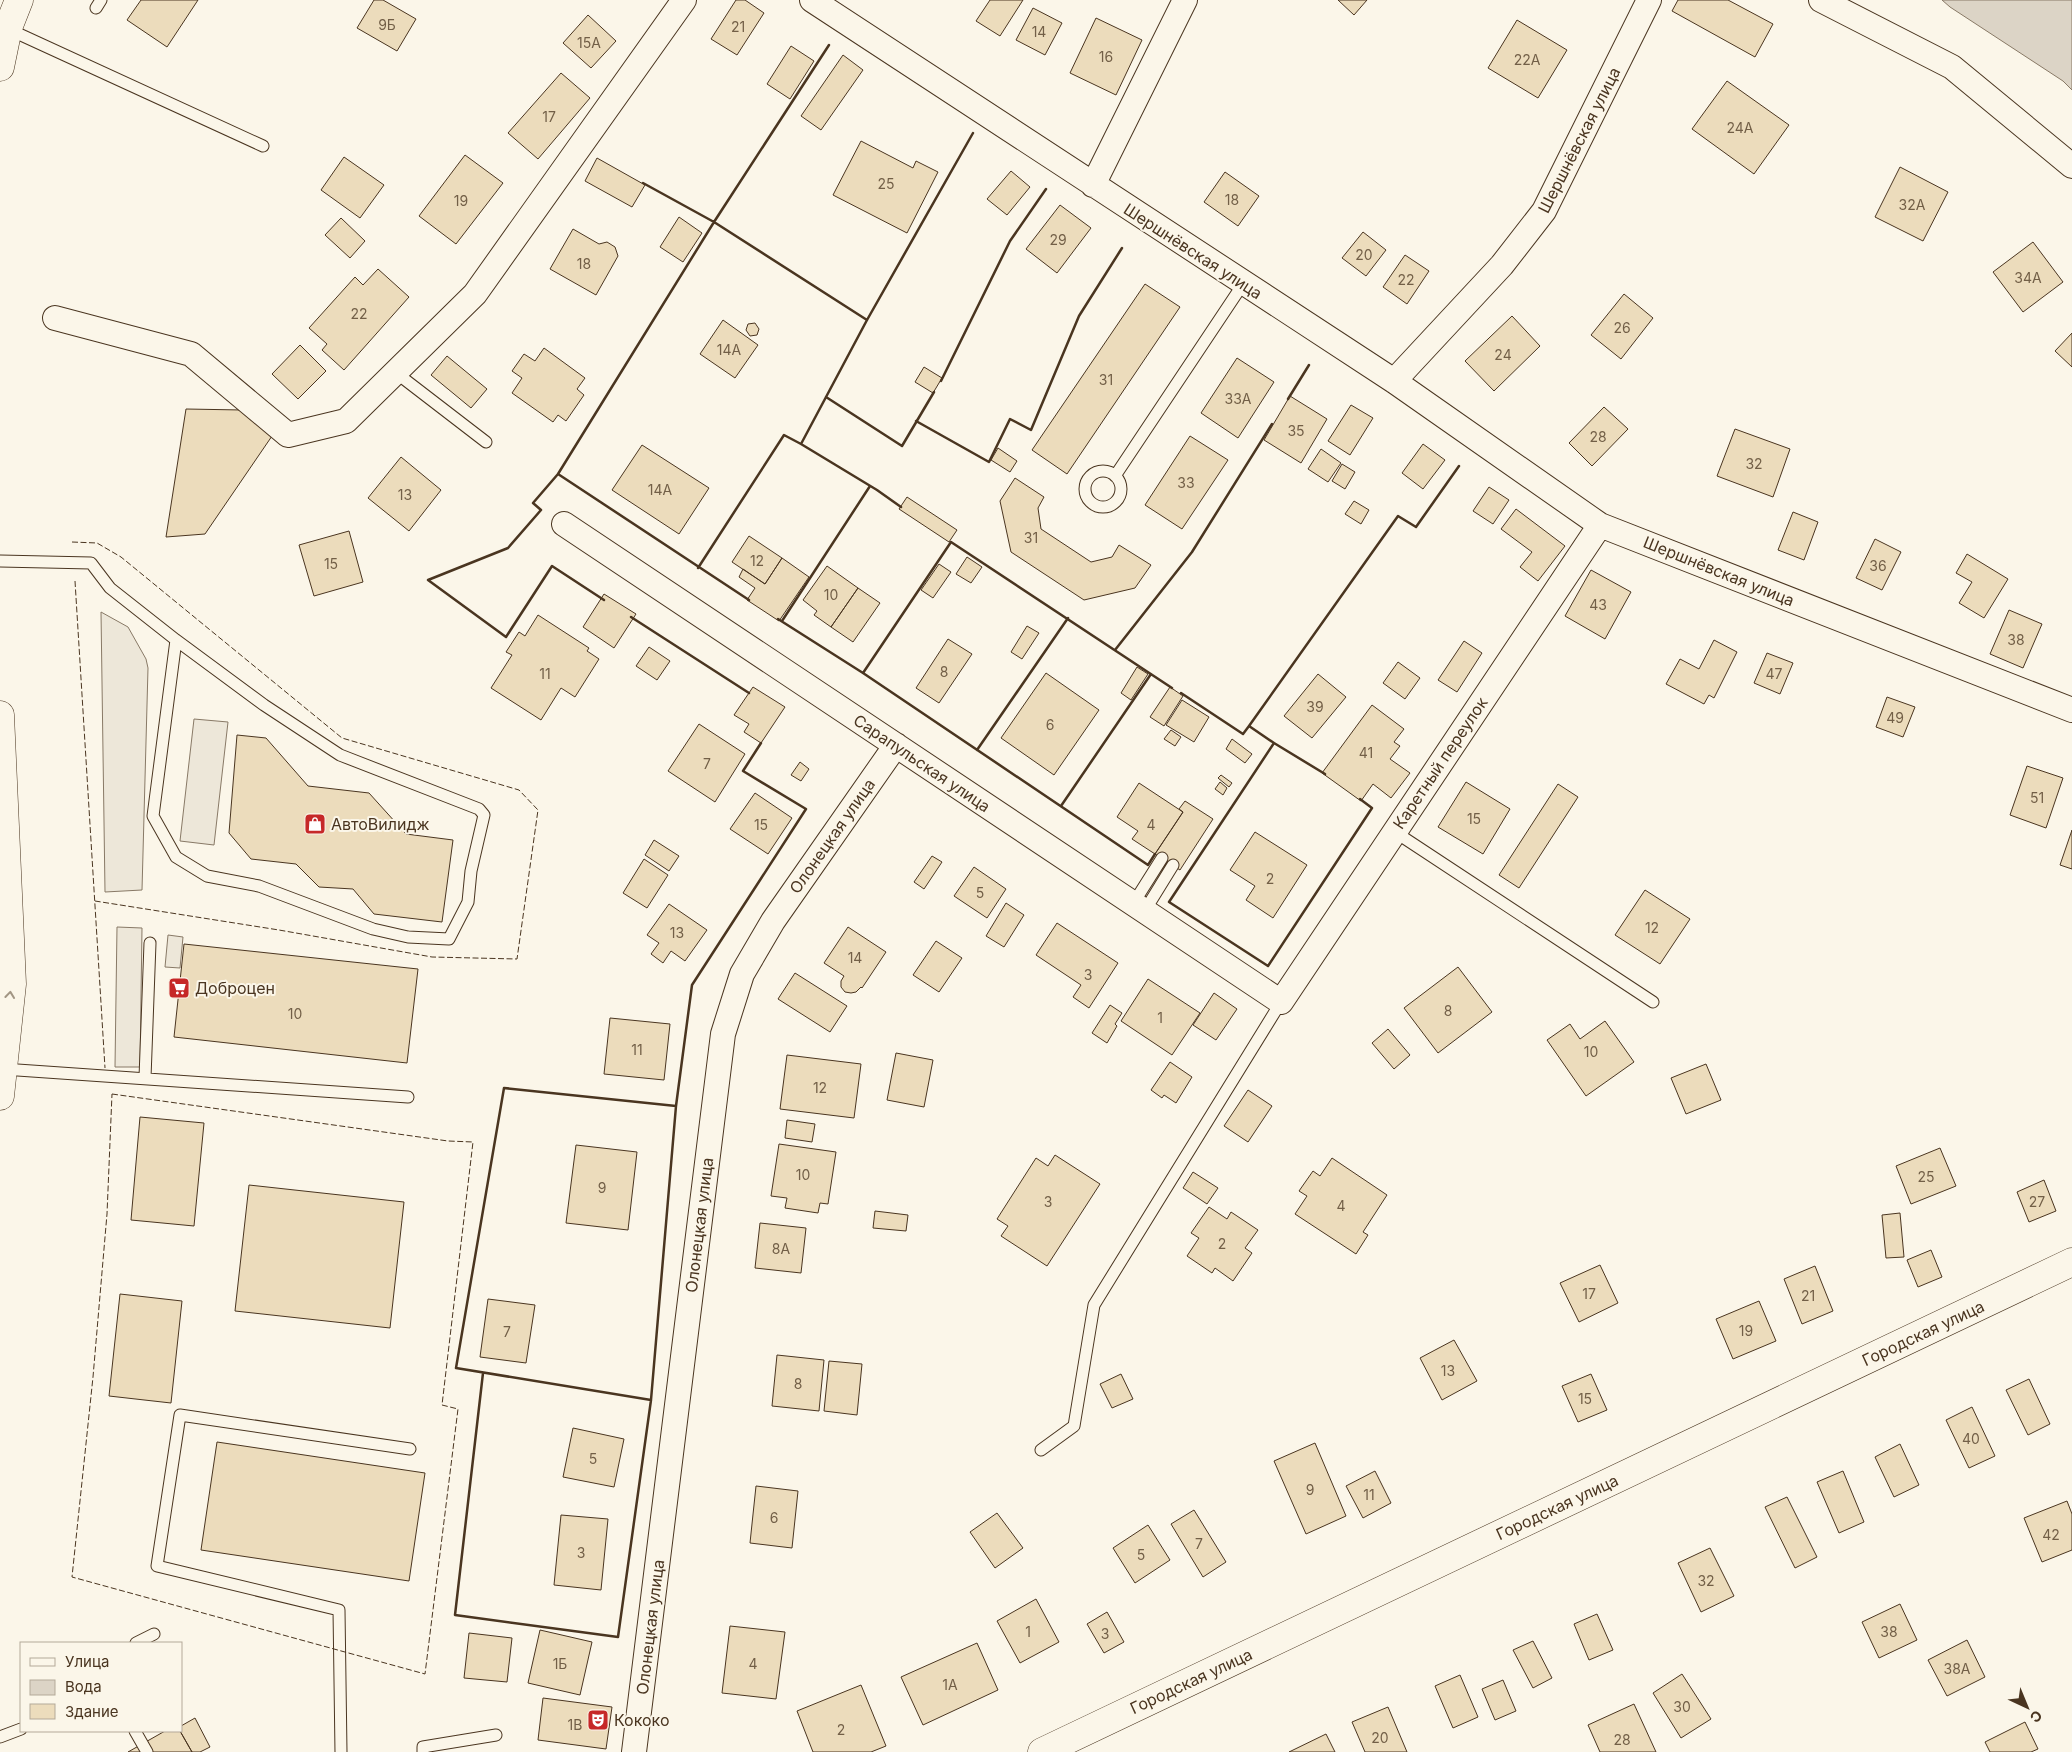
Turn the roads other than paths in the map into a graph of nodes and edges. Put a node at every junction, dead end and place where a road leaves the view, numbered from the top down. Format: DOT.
graph roads {
  1 [pos="19,0"];
  2 [pos="684,0"];
  3 [pos="812,0"];
  4 [pos="1185,0"];
  5 [pos="1649,0"];
  6 [pos="1822,0"];
  7 [pos="8,28"];
  8 [pos="0,67"];
  9 [pos="263,146"];
  10 [pos="2072,166"];
  11 [pos="1093,185"];
  12 [pos="1244,284"];
  13 [pos="55,318"];
  14 [pos="395,372"];
  15 [pos="1394,381"];
  16 [pos="486,442"];
  17 [pos="1115,476"];
  18 [pos="564,524"];
  19 [pos="1600,525"];
  20 [pos="0,561"];
  21 [pos="176,640"];
  22 [pos="2072,710"];
  23 [pos="0,716"];
  24 [pos="896,745"];
  25 [pos="1395,832"];
  26 [pos="1162,858"];
  27 [pos="1173,866"];
  28 [pos="1139,908"];
  29 [pos="150,943"];
  30 [pos="1281,1002"];
  31 [pos="1653,1002"];
  32 [pos="145,1078"];
  33 [pos="1,1082"];
  34 [pos="408,1097"];
  35 [pos="2072,1262"];
  36 [pos="410,1448"];
  37 [pos="1041,1450"];
  38 [pos="154,1634"];
  39 [pos="138,1642"];
  40 [pos="20,1729"];
  41 [pos="136,1732"];
  42 [pos="496,1735"];
  43 [pos="0,1737"];
  44 [pos="147,1752"];
  45 [pos="341,1752"];
  46 [pos="423,1752"];
  47 [pos="634,1752"];
  48 [pos="1042,1752"];
  1 -- 7 [label="street"];
  2 -- 14 [label="street"];
  3 -- 11 [label="street, Шершнёвская улица"];
  4 -- 11 [label="street"];
  5 -- 15 [label="street, Шершнёвская улица"];
  6 -- 10 [label="street"];
  7 -- 8 [label="street"];
  7 -- 9 [label="lane"];
  11 -- 12 [label="street, Шершнёвская улица"];
  12 -- 15 [label="street, Шершнёвская улица"];
  12 -- 17 [label="lane"];
  13 -- 14 [label="street"];
  14 -- 16 [label="lane"];
  15 -- 19 [label="street, Шершнёвская улица"];
  18 -- 24 [label="street, Сарапульская улица"];
  19 -- 22 [label="street, Шершнёвская улица"];
  19 -- 25 [label="street, Каретный переулок"];
  20 -- 21 [label="lane"];
  21 -- 21 [label="lane"];
  33 -- 23 [label="street, one-way"];
  24 -- 28 [label="street, Сарапульская улица"];
  24 -- 47 [label="street, Олонецкая улица"];
  25 -- 30 [label="street, Каретный переулок"];
  25 -- 31 [label="lane"];
  26 -- 28 [label="lane"];
  27 -- 28 [label="lane"];
  28 -- 30 [label="street, Сарапульская улица"];
  29 -- 32 [label="lane"];
  30 -- 37 [label="lane"];
  32 -- 33 [label="lane"];
  32 -- 34 [label="lane"];
  35 -- 48 [label="street, Городская улица"];
  36 -- 45 [label="lane"];
  38 -- 39 [label="lane"];
  40 -- 43 [label="lane"];
  41 -- 44 [label="lane"];
  42 -- 46 [label="lane"];
}
